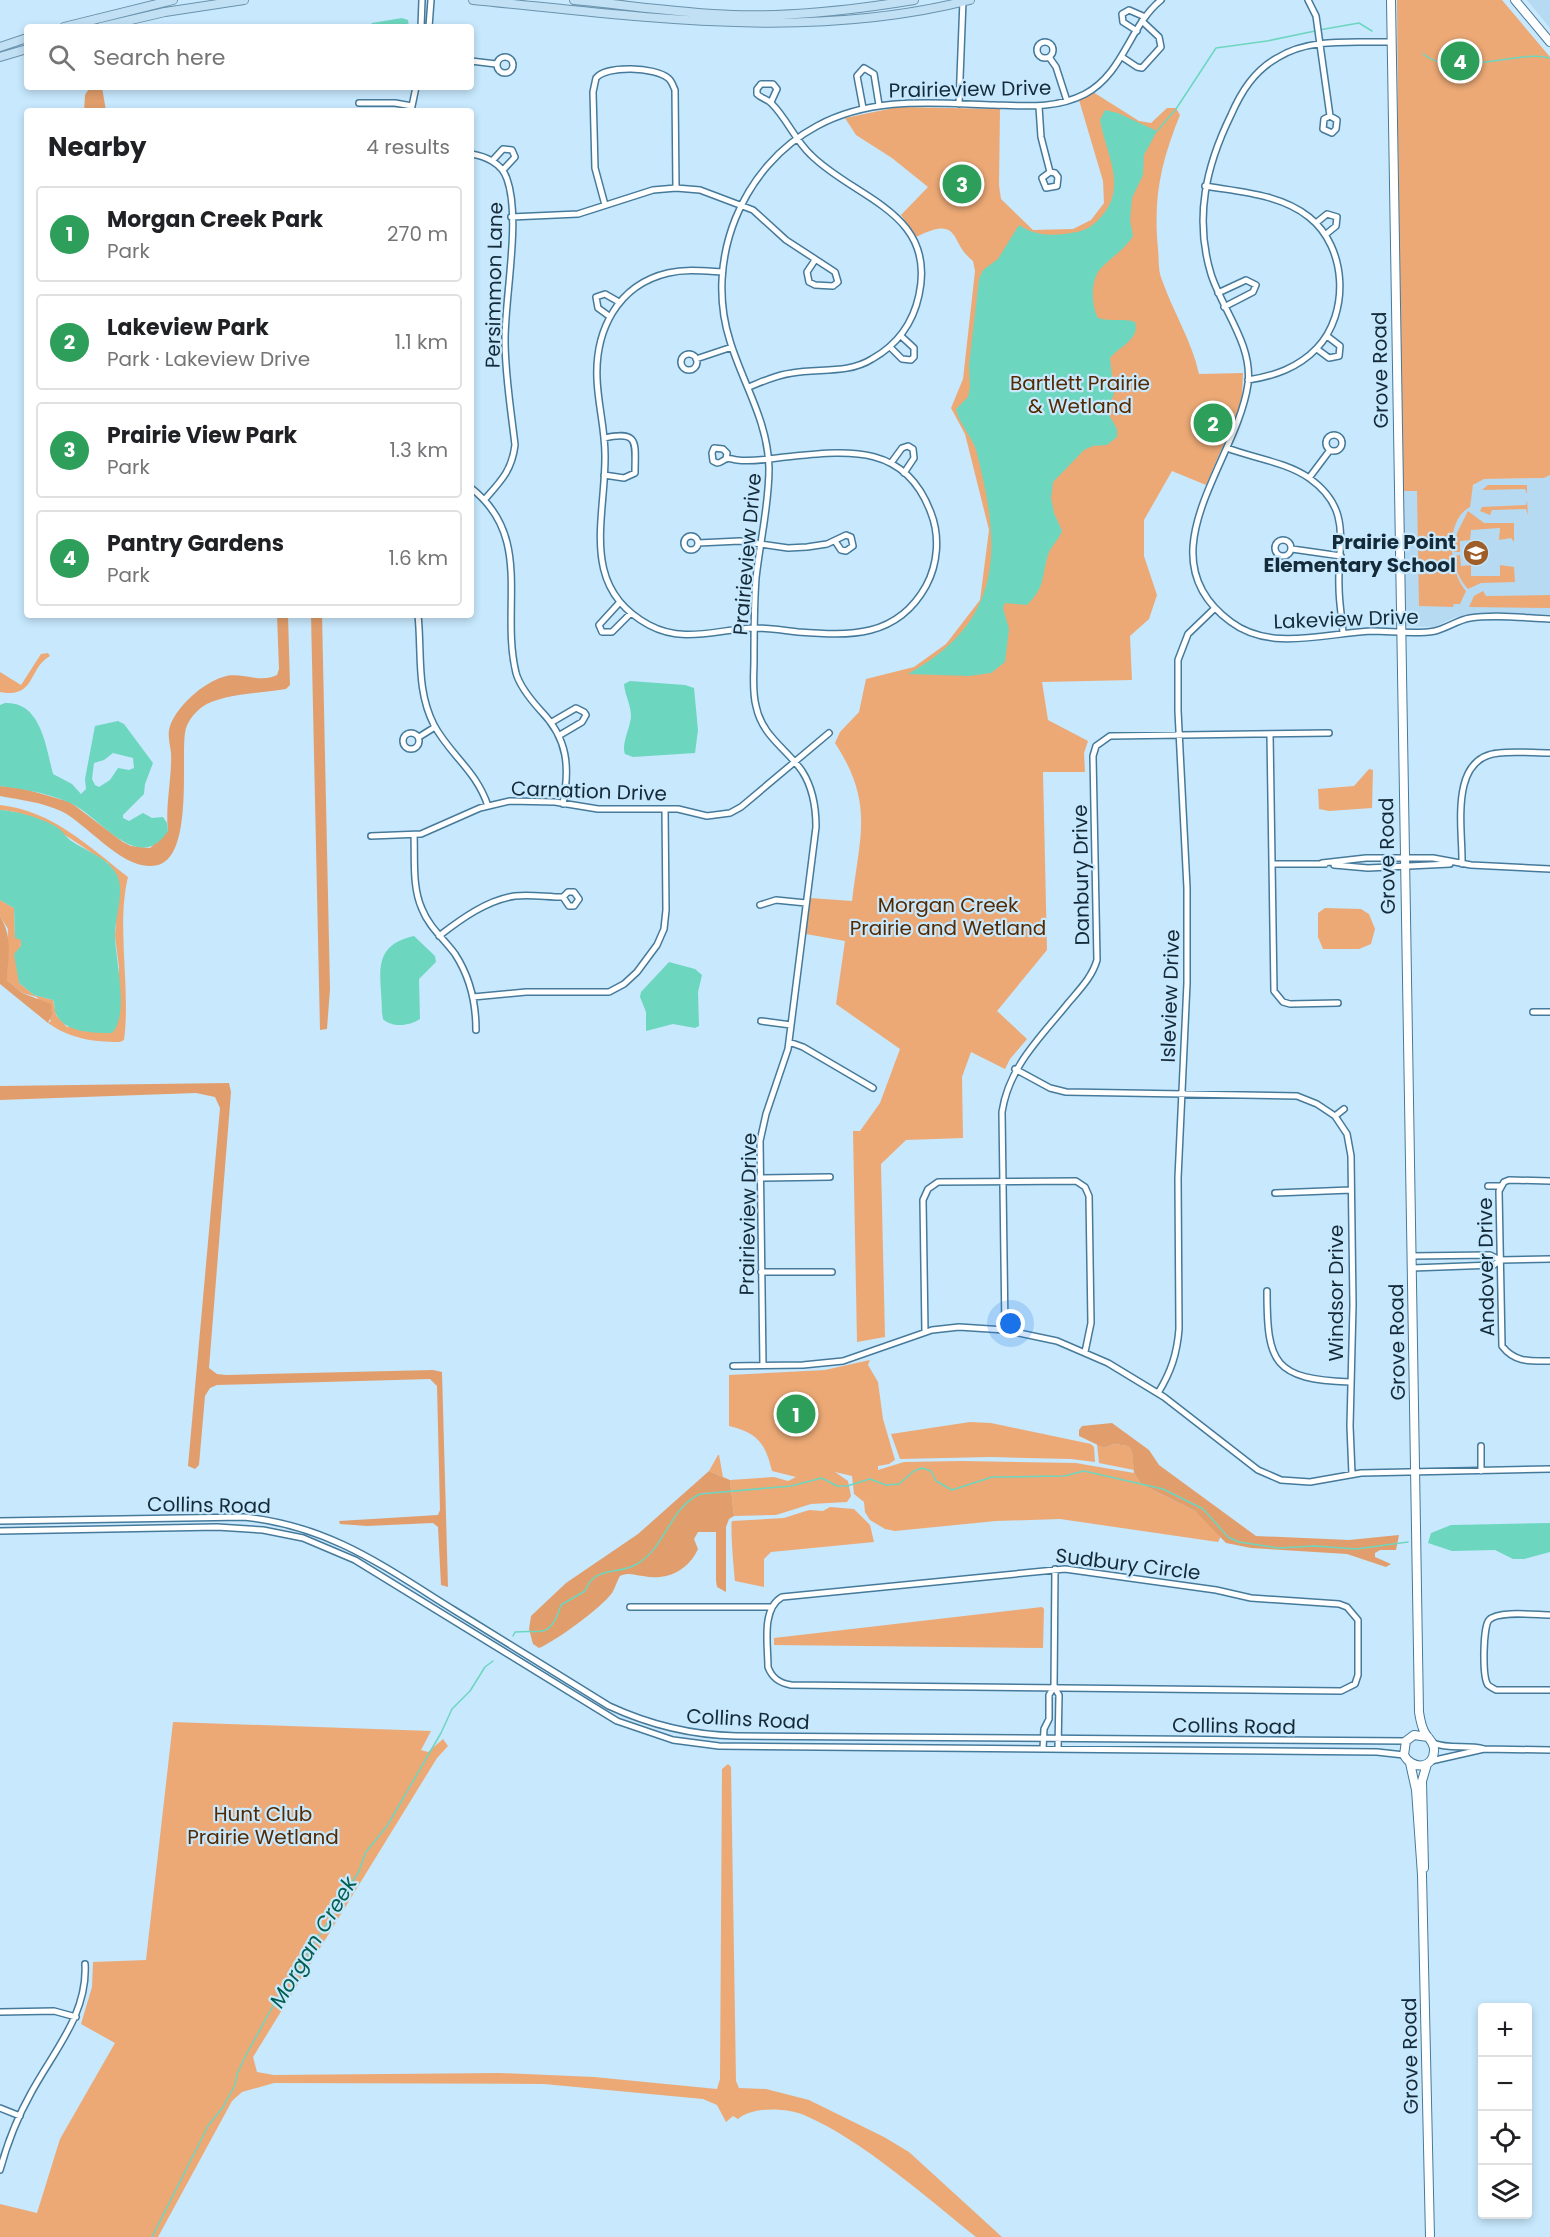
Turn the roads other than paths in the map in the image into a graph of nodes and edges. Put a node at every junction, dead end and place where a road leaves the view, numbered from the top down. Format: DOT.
graph roads {
  1 [pos="173,0"];
  2 [pos="244,0"];
  3 [pos="422,0"];
  4 [pos="431,0"];
  5 [pos="473,0"];
  6 [pos="574,0"];
  7 [pos="914,0"];
  8 [pos="1161,0"];
  9 [pos="1308,0"];
  10 [pos="1391,0"];
  11 [pos="1515,0"];
  12 [pos="965,1"];
  13 [pos="1144,19"];
  14 [pos="76,24"];
  15 [pos="114,24"];
  16 [pos="421,24"];
  17 [pos="429,24"];
  18 [pos="1137,31"];
  19 [pos="24,39"];
  20 [pos="1392,42"];
  21 [pos="1550,42"];
  22 [pos="1320,43"];
  23 [pos="0,47"];
  24 [pos="24,50"];
  25 [pos="0,57"];
  26 [pos="1049,57"];
  27 [pos="1122,57"];
  28 [pos="474,61"];
  29 [pos="496,64"];
  30 [pos="415,90"];
  31 [pos="1067,101"];
  32 [pos="771,102"];
  33 [pos="358,103"];
  34 [pos="958,104"];
  35 [pos="879,105"];
  36 [pos="1039,107"];
  37 [pos="409,108"];
  38 [pos="412,108"];
  39 [pos="863,108"];
  40 [pos="1330,116"];
  41 [pos="797,139"];
  42 [pos="474,155"];
  43 [pos="492,160"];
  44 [pos="503,170"];
  45 [pos="1050,172"];
  46 [pos="1205,186"];
  47 [pos="676,188"];
  48 [pos="742,204"];
  49 [pos="605,205"];
  50 [pos="511,218"];
  51 [pos="1316,223"];
  52 [pos="1325,235"];
  53 [pos="815,260"];
  54 [pos="722,272"];
  55 [pos="1218,293"];
  56 [pos="619,302"];
  57 [pos="1224,307"];
  58 [pos="609,316"];
  59 [pos="901,336"];
  60 [pos="1327,336"];
  61 [pos="732,347"];
  62 [pos="890,347"];
  63 [pos="1317,349"];
  64 [pos="696,359"];
  65 [pos="1248,380"];
  66 [pos="749,387"];
  67 [pos="604,438"];
  68 [pos="1227,448"];
  69 [pos="1330,450"];
  70 [pos="726,459"];
  71 [pos="769,459"];
  72 [pos="891,464"];
  73 [pos="904,473"];
  74 [pos="603,475"];
  75 [pos="1309,478"];
  76 [pos="474,490"];
  77 [pos="485,499"];
  78 [pos="835,541"];
  79 [pos="698,543"];
  80 [pos="761,544"];
  81 [pos="1292,549"];
  82 [pos="1341,556"];
  83 [pos="620,602"];
  84 [pos="1215,608"];
  85 [pos="631,613"];
  86 [pos="417,618"];
  87 [pos="1550,619"];
  88 [pos="754,628"];
  89 [pos="1400,631"];
  90 [pos="1343,633"];
  91 [pos="552,722"];
  92 [pos="435,727"];
  93 [pos="829,733"];
  94 [pos="1270,734"];
  95 [pos="1329,734"];
  96 [pos="560,735"];
  97 [pos="1179,735"];
  98 [pos="419,737"];
  99 [pos="1550,753"];
  100 [pos="794,762"];
  101 [pos="562,804"];
  102 [pos="488,806"];
  103 [pos="665,809"];
  104 [pos="414,835"];
  105 [pos="371,836"];
  106 [pos="1403,858"];
  107 [pos="1322,863"];
  108 [pos="1272,864"];
  109 [pos="1459,864"];
  110 [pos="1403,867"];
  111 [pos="1550,869"];
  112 [pos="563,897"];
  113 [pos="806,903"];
  114 [pos="760,905"];
  115 [pos="439,936"];
  116 [pos="473,997"];
  117 [pos="1338,1003"];
  118 [pos="1533,1012"];
  119 [pos="1550,1012"];
  120 [pos="761,1021"];
  121 [pos="791,1025"];
  122 [pos="476,1030"];
  123 [pos="789,1042"];
  124 [pos="1016,1069"];
  125 [pos="873,1088"];
  126 [pos="1181,1095"];
  127 [pos="1344,1109"];
  128 [pos="1335,1116"];
  129 [pos="830,1177"];
  130 [pos="759,1178"];
  131 [pos="1003,1181"];
  132 [pos="1550,1181"];
  133 [pos="1488,1186"];
  134 [pos="1500,1186"];
  135 [pos="1351,1190"];
  136 [pos="1275,1192"];
  137 [pos="1411,1256"];
  138 [pos="1550,1259"];
  139 [pos="1500,1260"];
  140 [pos="1412,1268"];
  141 [pos="761,1272"];
  142 [pos="832,1272"];
  143 [pos="1267,1291"];
  144 [pos="1005,1330"];
  145 [pos="925,1332"];
  146 [pos="1085,1352"];
  147 [pos="1550,1361"];
  148 [pos="763,1365"];
  149 [pos="734,1366"];
  150 [pos="1350,1382"];
  151 [pos="1158,1393"];
  152 [pos="1481,1446"];
  153 [pos="1550,1469"];
  154 [pos="1481,1471"];
  155 [pos="1415,1473"];
  156 [pos="1352,1474"];
  157 [pos="0,1521"];
  158 [pos="0,1531"];
  159 [pos="1055,1569"];
  160 [pos="630,1607"];
  161 [pos="770,1607"];
  162 [pos="1482,1613"];
  163 [pos="1550,1615"];
  164 [pos="1489,1619"];
  165 [pos="1054,1687"];
  166 [pos="1550,1690"];
  167 [pos="1419,1712"];
  168 [pos="1043,1739"];
  169 [pos="1058,1739"];
  170 [pos="1408,1739"];
  171 [pos="1430,1740"];
  172 [pos="1043,1749"];
  173 [pos="1058,1749"];
  174 [pos="1484,1749"];
  175 [pos="1550,1750"];
  176 [pos="1404,1755"];
  177 [pos="1410,1763"];
  178 [pos="1428,1763"];
  179 [pos="1422,1875"];
  180 [pos="85,1964"];
  181 [pos="0,2012"];
  182 [pos="76,2017"];
  183 [pos="0,2108"];
  184 [pos="20,2116"];
  185 [pos="0,2170"];
  186 [pos="1430,2237"];
  1 -- 14 [label="main road"];
  2 -- 15 [label="main road"];
  3 -- 16 [label="street"];
  4 -- 17 [label="street"];
  5 -- 12 [label="main road"];
  6 -- 7 [label="main road"];
  8 -- 13 [label="street, Prairieview Drive"];
  9 -- 22 [label="street"];
  10 -- 20 [label="street, Grove Road"];
  11 -- 21 [label="street"];
  12 -- 34 [label="street"];
  13 -- 18 [label="street, Prairieview Drive"];
  13 -- 18 [label="street"];
  13 -- 27 [label="street"];
  18 -- 27 [label="street, Prairieview Drive"];
  19 -- 23 [label="main road"];
  20 -- 22 [label="street, Lakeview Drive"];
  20 -- 89 [label="street, Grove Road"];
  22 -- 40 [label="street"];
  22 -- 46 [label="street, Lakeview Drive"];
  24 -- 25 [label="main road"];
  26 -- 31 [label="street"];
  27 -- 31 [label="street, Prairieview Drive"];
  28 -- 29 [label="street"];
  30 -- 38 [label="street"];
  31 -- 36 [label="street, Prairieview Drive"];
  32 -- 41 [label="street"];
  33 -- 37 [label="street"];
  34 -- 35 [label="street, Prairieview Drive"];
  34 -- 36 [label="street, Prairieview Drive"];
  35 -- 39 [label="street, Prairieview Drive"];
  35 -- 39 [label="street"];
  36 -- 45 [label="street"];
  39 -- 41 [label="street, Prairieview Drive"];
  41 -- 48 [label="street, Prairieview Drive"];
  41 -- 59 [label="street"];
  42 -- 43 [label="street"];
  43 -- 44 [label="street"];
  43 -- 44 [label="street, Persimmon Lane"];
  44 -- 50 [label="street, Persimmon Lane"];
  46 -- 51 [label="street"];
  46 -- 55 [label="street, Lakeview Drive"];
  47 -- 48 [label="street"];
  47 -- 49 [label="street"];
  47 -- 49 [label="street"];
  48 -- 53 [label="street"];
  48 -- 54 [label="street, Prairieview Drive"];
  49 -- 50 [label="street"];
  50 -- 77 [label="street, Persimmon Lane"];
  51 -- 52 [label="street"];
  51 -- 52 [label="street"];
  52 -- 60 [label="street"];
  53 -- 53 [label="street"];
  54 -- 56 [label="street"];
  54 -- 61 [label="street, Prairieview Drive"];
  55 -- 57 [label="street, Lakeview Drive"];
  55 -- 57 [label="street"];
  56 -- 58 [label="street"];
  56 -- 58 [label="street"];
  57 -- 65 [label="street, Lakeview Drive"];
  58 -- 67 [label="street"];
  59 -- 62 [label="street"];
  59 -- 62 [label="street"];
  60 -- 63 [label="street"];
  60 -- 63 [label="street"];
  61 -- 64 [label="street"];
  61 -- 66 [label="street, Prairieview Drive"];
  62 -- 66 [label="street"];
  63 -- 65 [label="street"];
  65 -- 68 [label="street, Lakeview Drive"];
  66 -- 71 [label="street, Prairieview Drive"];
  67 -- 74 [label="street"];
  67 -- 74 [label="street"];
  68 -- 75 [label="street"];
  68 -- 84 [label="street, Lakeview Drive"];
  69 -- 75 [label="street"];
  70 -- 71 [label="street"];
  71 -- 72 [label="street"];
  71 -- 80 [label="street, Prairieview Drive"];
  72 -- 73 [label="street"];
  72 -- 73 [label="street"];
  73 -- 88 [label="street"];
  74 -- 83 [label="street"];
  75 -- 82 [label="street"];
  76 -- 77 [label="street"];
  77 -- 91 [label="street"];
  78 -- 80 [label="street"];
  79 -- 80 [label="street"];
  80 -- 88 [label="street, Prairieview Drive"];
  81 -- 82 [label="street"];
  82 -- 90 [label="street"];
  83 -- 85 [label="street"];
  83 -- 85 [label="street"];
  84 -- 90 [label="street, Lakeview Drive"];
  84 -- 97 [label="street, Isleview Drive"];
  85 -- 88 [label="street"];
  86 -- 92 [label="street"];
  87 -- 89 [label="street, Lakeview Drive"];
  88 -- 100 [label="street, Prairieview Drive"];
  89 -- 90 [label="street, Lakeview Drive"];
  89 -- 106 [label="street, Grove Road"];
  91 -- 96 [label="street"];
  91 -- 96 [label="street"];
  92 -- 98 [label="street"];
  92 -- 102 [label="street"];
  93 -- 100 [label="street, Carnation Drive"];
  94 -- 95 [label="street, Danbury Drive"];
  94 -- 97 [label="street, Danbury Drive"];
  94 -- 108 [label="street"];
  96 -- 101 [label="street"];
  97 -- 124 [label="street, Danbury Drive"];
  97 -- 126 [label="street, Isleview Drive"];
  99 -- 109 [label="street"];
  100 -- 103 [label="street, Carnation Drive"];
  100 -- 113 [label="street, Prairieview Drive"];
  101 -- 102 [label="street, Carnation Drive"];
  101 -- 103 [label="street, Carnation Drive"];
  102 -- 104 [label="street, Carnation Drive"];
  103 -- 116 [label="street"];
  104 -- 105 [label="street, Carnation Drive"];
  104 -- 115 [label="street"];
  106 -- 107 [label="street"];
  106 -- 109 [label="street"];
  106 -- 110 [label="street, Grove Road"];
  107 -- 108 [label="street"];
  107 -- 110 [label="street"];
  108 -- 117 [label="street"];
  109 -- 110 [label="street"];
  109 -- 111 [label="street"];
  110 -- 137 [label="street, Grove Road"];
  112 -- 115 [label="street"];
  113 -- 114 [label="street"];
  113 -- 121 [label="street, Prairieview Drive"];
  115 -- 116 [label="street"];
  116 -- 122 [label="street"];
  118 -- 119 [label="street"];
  120 -- 121 [label="street"];
  121 -- 123 [label="street, Prairieview Drive"];
  123 -- 125 [label="street"];
  123 -- 130 [label="street, Prairieview Drive"];
  124 -- 126 [label="street"];
  124 -- 131 [label="street, Danbury Drive"];
  126 -- 128 [label="street"];
  126 -- 151 [label="street, Isleview Drive"];
  127 -- 128 [label="street"];
  128 -- 135 [label="street, Windsor Drive"];
  129 -- 130 [label="street"];
  130 -- 141 [label="street, Prairieview Drive"];
  131 -- 144 [label="street, Danbury Drive"];
  131 -- 145 [label="street"];
  131 -- 146 [label="street"];
  132 -- 134 [label="street, Andover Drive"];
  133 -- 134 [label="street"];
  134 -- 139 [label="street, Andover Drive"];
  135 -- 136 [label="street"];
  135 -- 150 [label="street, Windsor Drive"];
  137 -- 139 [label="street"];
  137 -- 140 [label="street, Grove Road"];
  138 -- 139 [label="street"];
  139 -- 140 [label="street"];
  139 -- 147 [label="street, Andover Drive"];
  140 -- 155 [label="street, Grove Road"];
  141 -- 142 [label="street"];
  141 -- 148 [label="street, Prairieview Drive"];
  143 -- 150 [label="street"];
  144 -- 145 [label="street"];
  144 -- 146 [label="street"];
  145 -- 148 [label="street"];
  146 -- 151 [label="street"];
  148 -- 149 [label="street"];
  150 -- 156 [label="street, Windsor Drive"];
  151 -- 156 [label="street"];
  152 -- 154 [label="street"];
  153 -- 154 [label="street"];
  154 -- 155 [label="street"];
  155 -- 156 [label="street"];
  155 -- 167 [label="street, Grove Road"];
  157 -- 168 [label="street, Collins Road"];
  158 -- 172 [label="street, Collins Road"];
  159 -- 161 [label="street, Sudbury Circle"];
  159 -- 165 [label="street"];
  159 -- 165 [label="street, Sudbury Circle"];
  160 -- 161 [label="street"];
  161 -- 165 [label="street, Sudbury Circle"];
  162 -- 164 [label="street"];
  163 -- 164 [label="street"];
  164 -- 166 [label="street"];
  165 -- 168 [label="street"];
  165 -- 169 [label="street"];
  167 -- 170 [label="street, Grove Road"];
  167 -- 171 [label="street, Grove Road"];
  168 -- 169 [label="street, Collins Road"];
  168 -- 172 [label="street"];
  169 -- 170 [label="street, Collins Road"];
  169 -- 173 [label="street"];
  170 -- 171 [label="street"];
  170 -- 176 [label="street"];
  171 -- 174 [label="street"];
  171 -- 178 [label="street"];
  172 -- 173 [label="street, Collins Road"];
  173 -- 176 [label="street, Collins Road"];
  174 -- 175 [label="street"];
  174 -- 178 [label="street"];
  176 -- 177 [label="street"];
  177 -- 178 [label="street"];
  177 -- 179 [label="street, Grove Road"];
  178 -- 179 [label="street, Grove Road"];
  179 -- 186 [label="street, Grove Road"];
  180 -- 182 [label="street"];
  181 -- 182 [label="street"];
  182 -- 184 [label="street"];
  183 -- 184 [label="street"];
  184 -- 185 [label="street"];
}
